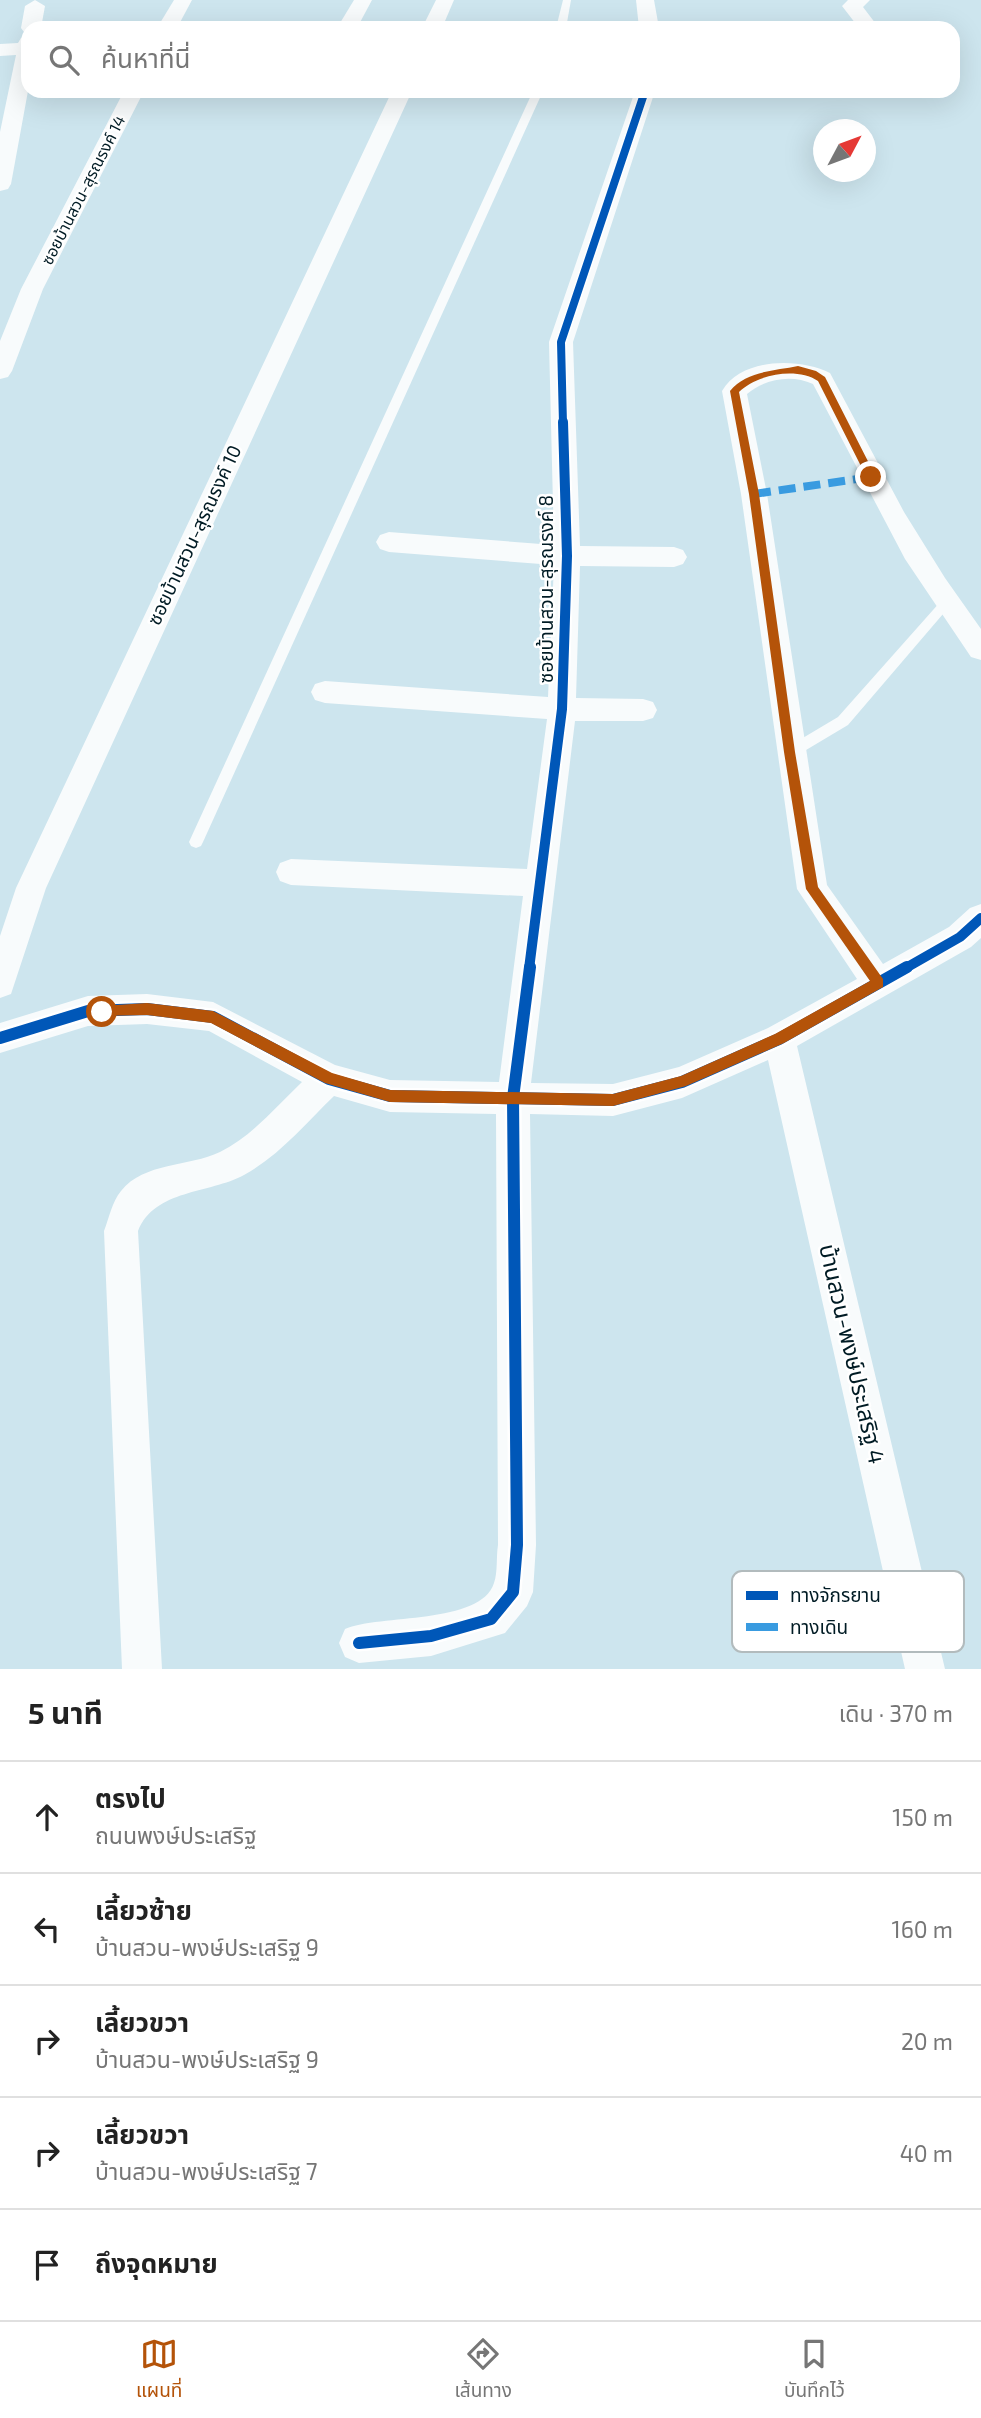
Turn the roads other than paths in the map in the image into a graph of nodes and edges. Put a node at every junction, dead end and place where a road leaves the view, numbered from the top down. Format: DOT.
graph roads {
  1 [pos="183,0"];
  2 [pos="363,0"];
  3 [pos="445,0"];
  4 [pos="567,0"];
  5 [pos="645,0"];
  6 [pos="861,0"];
  7 [pos="35,6"];
  8 [pos="32,21"];
  9 [pos="171,21"];
  10 [pos="351,21"];
  11 [pos="435,21"];
  12 [pos="563,21"];
  13 [pos="648,21"];
  14 [pos="864,21"];
  15 [pos="21,44"];
  16 [pos="0,50"];
  17 [pos="21,63"];
  18 [pos="130,98"];
  19 [pos="399,98"];
  20 [pos="535,98"];
  21 [pos="643,98"];
  22 [pos="8,101"];
  23 [pos="0,184"];
  24 [pos="0,371"];
  25 [pos="389,542"];
  26 [pos="567,556"];
  27 [pos="674,557"];
  28 [pos="945,604"];
  29 [pos="981,649"];
  30 [pos="324,692"];
  31 [pos="562,709"];
  32 [pos="643,710"];
  33 [pos="790,752"];
  34 [pos="196,842"];
  35 [pos="291,872"];
  36 [pos="541,883"];
  37 [pos="981,918"];
  38 [pos="878,983"];
  39 [pos="0,984"];
  40 [pos="0,1038"];
  41 [pos="779,1038"];
  42 [pos="329,1079"];
  43 [pos="513,1098"];
  44 [pos="902,1571"];
  45 [pos="359,1643"];
  46 [pos="142,1669"];
  1 -- 9 [label="street"];
  2 -- 10 [label="street"];
  3 -- 11 [label="street"];
  4 -- 12 [label="lane"];
  5 -- 13 [label="street"];
  6 -- 14 [label="street"];
  7 -- 8 [label="street"];
  15 -- 16 [label="street"];
  17 -- 22 [label="street"];
  18 -- 24 [label="street, ซอยบ้านสวน-สุรณรงค์ 14"];
  19 -- 39 [label="street, ซอยบ้านสวน-สุรณรงค์ 10"];
  20 -- 34 [label="lane"];
  21 -- 26 [label="street, ซอยบ้านสวน-สุรณรงค์ 8"];
  22 -- 23 [label="street"];
  25 -- 26 [label="street"];
  26 -- 27 [label="street"];
  26 -- 31 [label="street, ซอยบ้านสวน-สุรณรงค์ 8"];
  28 -- 29 [label="street"];
  28 -- 33 [label="lane"];
  28 -- 33 [label="street"];
  30 -- 31 [label="street"];
  31 -- 32 [label="street"];
  31 -- 36 [label="street, ซอยบ้านสวน-สุรณรงค์ 8"];
  33 -- 38 [label="street"];
  35 -- 36 [label="street"];
  36 -- 43 [label="street, ซอยบ้านสวน-สุรณรงค์ 8"];
  37 -- 38 [label="street"];
  38 -- 41 [label="street"];
  40 -- 42 [label="street"];
  41 -- 43 [label="street"];
  41 -- 44 [label="street, บ้านสวน-พงษ์ประเสริฐ 4"];
  42 -- 43 [label="street"];
  42 -- 46 [label="street"];
  43 -- 45 [label="street, ซอยบ้านสวน-สุรณรงค์ 8"];
}
